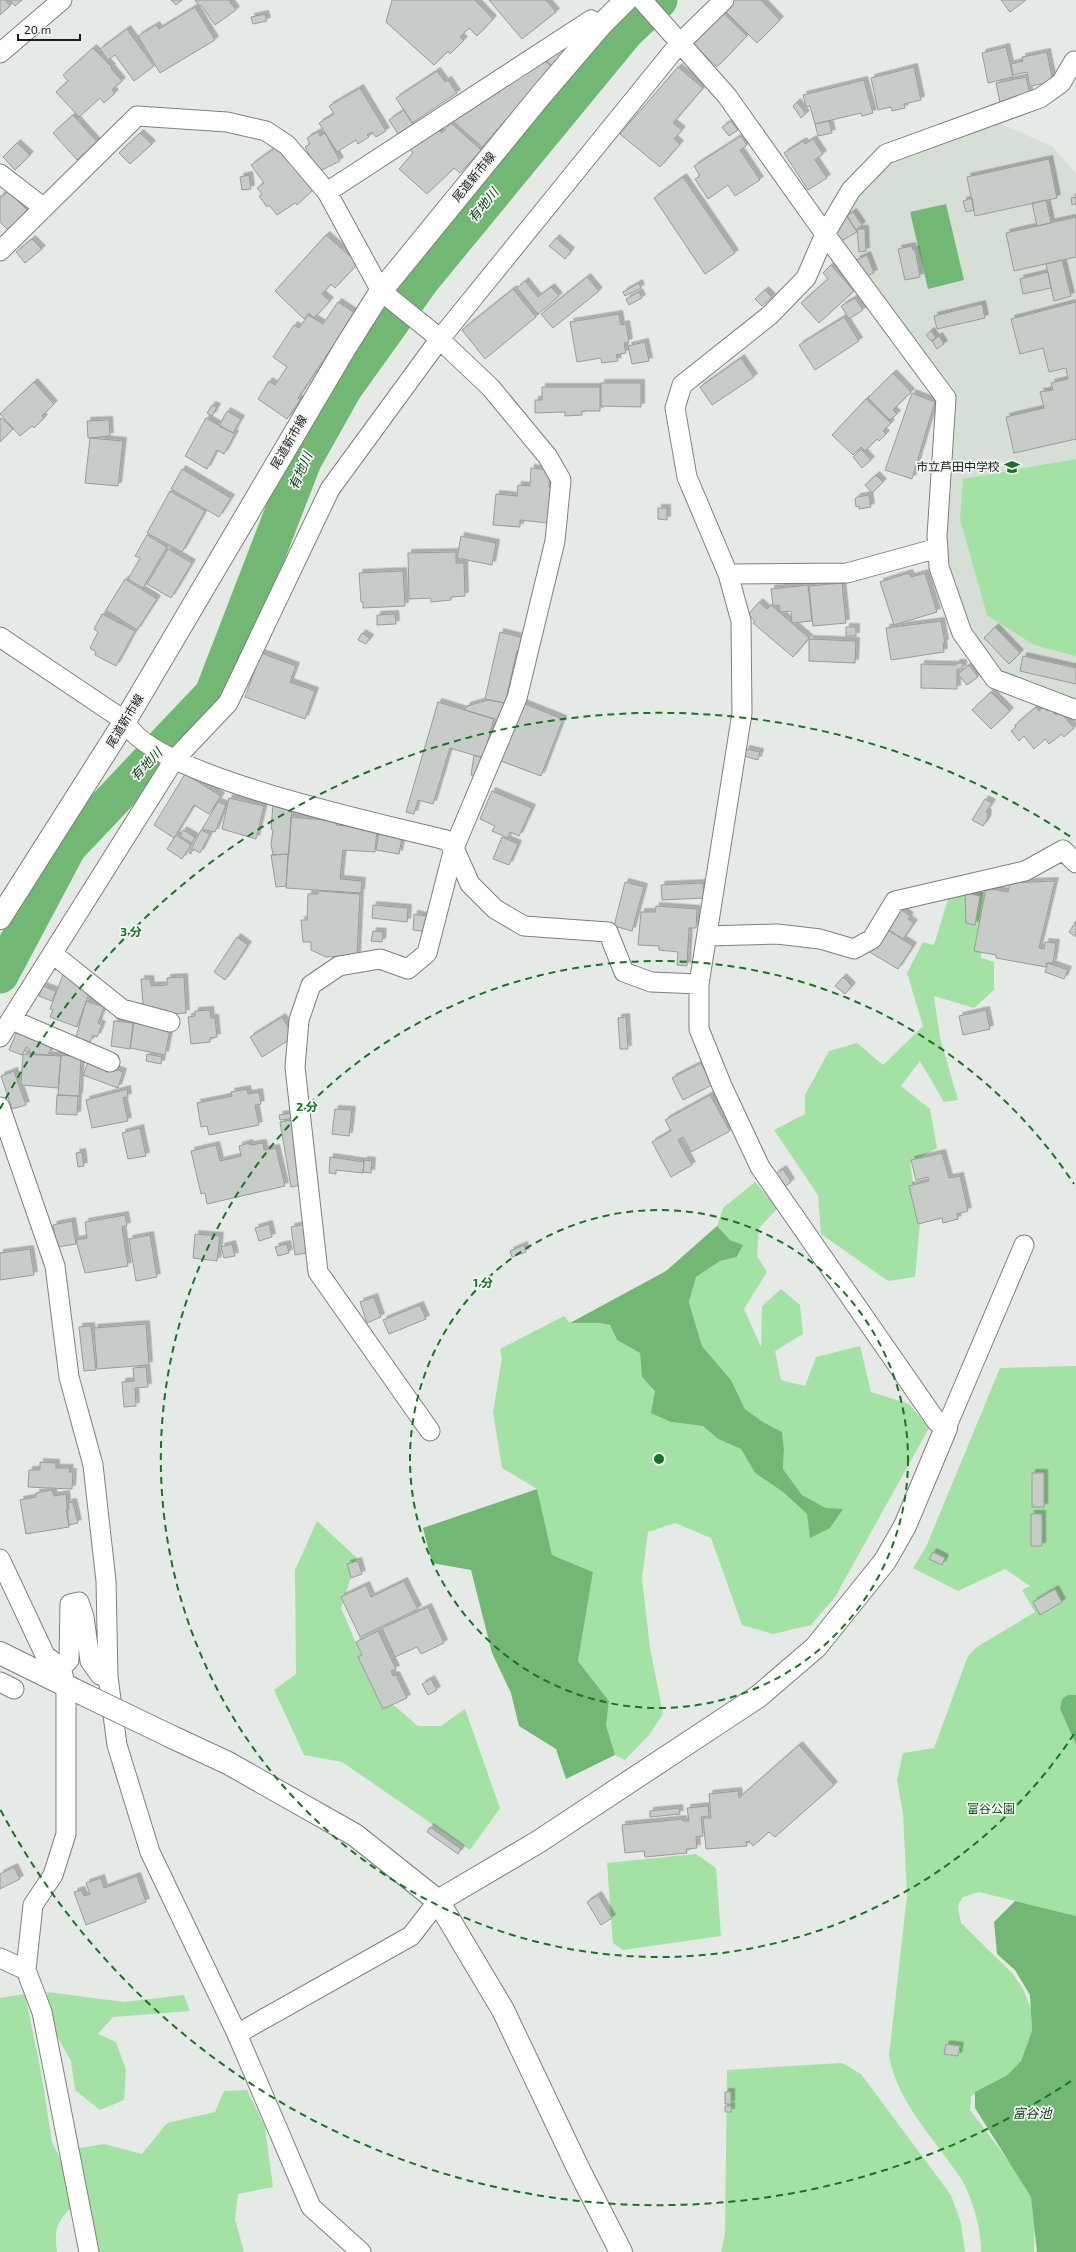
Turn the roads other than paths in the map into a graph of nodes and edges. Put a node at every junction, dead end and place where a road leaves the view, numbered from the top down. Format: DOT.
graph roads {
  1 [pos="62,0"];
  2 [pos="626,0"];
  3 [pos="642,0"];
  4 [pos="724,0"];
  5 [pos="600,26"];
  6 [pos="679,44"];
  7 [pos="0,54"];
  8 [pos="1074,61"];
  9 [pos="0,174"];
  10 [pos="327,192"];
  11 [pos="44,208"];
  12 [pos="825,234"];
  13 [pos="0,251"];
  14 [pos="385,295"];
  15 [pos="436,336"];
  16 [pos="938,548"];
  17 [pos="728,574"];
  18 [pos="0,637"];
  19 [pos="1076,710"];
  20 [pos="127,726"];
  21 [pos="174,760"];
  22 [pos="454,848"];
  23 [pos="1076,863"];
  24 [pos="0,918"];
  25 [pos="707,936"];
  26 [pos="53,954"];
  27 [pos="699,984"];
  28 [pos="12,1020"];
  29 [pos="170,1022"];
  30 [pos="0,1037"];
  31 [pos="110,1062"];
  32 [pos="0,1107"];
  33 [pos="1024,1245"];
  34 [pos="946,1428"];
  35 [pos="430,1431"];
  36 [pos="0,1559"];
  37 [pos="0,1653"];
  38 [pos="64,1677"];
  39 [pos="108,1677"];
  40 [pos="438,1901"];
  41 [pos="0,1958"];
  42 [pos="26,1970"];
  43 [pos="237,2034"];
  44 [pos="89,2252"];
  45 [pos="361,2252"];
  46 [pos="621,2252"];
  1 -- 7 [label="street"];
  2 -- 5 [label="street, 尾道新市線"];
  3 -- 6 [label="street"];
  4 -- 6 [label="street"];
  5 -- 10 [label="street"];
  5 -- 14 [label="street, 尾道新市線"];
  6 -- 12 [label="street"];
  6 -- 15 [label="street"];
  8 -- 12 [label="street"];
  9 -- 11 [label="street"];
  10 -- 11 [label="street"];
  10 -- 14 [label="street"];
  11 -- 13 [label="street"];
  12 -- 16 [label="street"];
  12 -- 17 [label="street"];
  14 -- 15 [label="street"];
  14 -- 20 [label="street, 尾道新市線"];
  15 -- 21 [label="street"];
  15 -- 22 [label="street"];
  16 -- 17 [label="street"];
  16 -- 19 [label="street"];
  17 -- 25 [label="street"];
  18 -- 20 [label="street"];
  20 -- 21 [label="street"];
  20 -- 24 [label="street, 尾道新市線"];
  21 -- 22 [label="street"];
  21 -- 26 [label="street"];
  22 -- 27 [label="street"];
  22 -- 35 [label="street"];
  23 -- 25 [label="street"];
  25 -- 27 [label="street"];
  26 -- 28 [label="street"];
  26 -- 29 [label="street"];
  27 -- 34 [label="street"];
  28 -- 30 [label="street"];
  28 -- 31 [label="street"];
  32 -- 39 [label="street"];
  33 -- 34 [label="street"];
  34 -- 40 [label="street"];
  36 -- 38 [label="street"];
  37 -- 38 [label="street"];
  38 -- 39 [label="street"];
  38 -- 40 [label="street, bridge"];
  38 -- 42 [label="street"];
  39 -- 43 [label="street"];
  40 -- 43 [label="street"];
  40 -- 46 [label="street"];
  41 -- 42 [label="street"];
  42 -- 44 [label="street"];
  43 -- 45 [label="street"];
}
